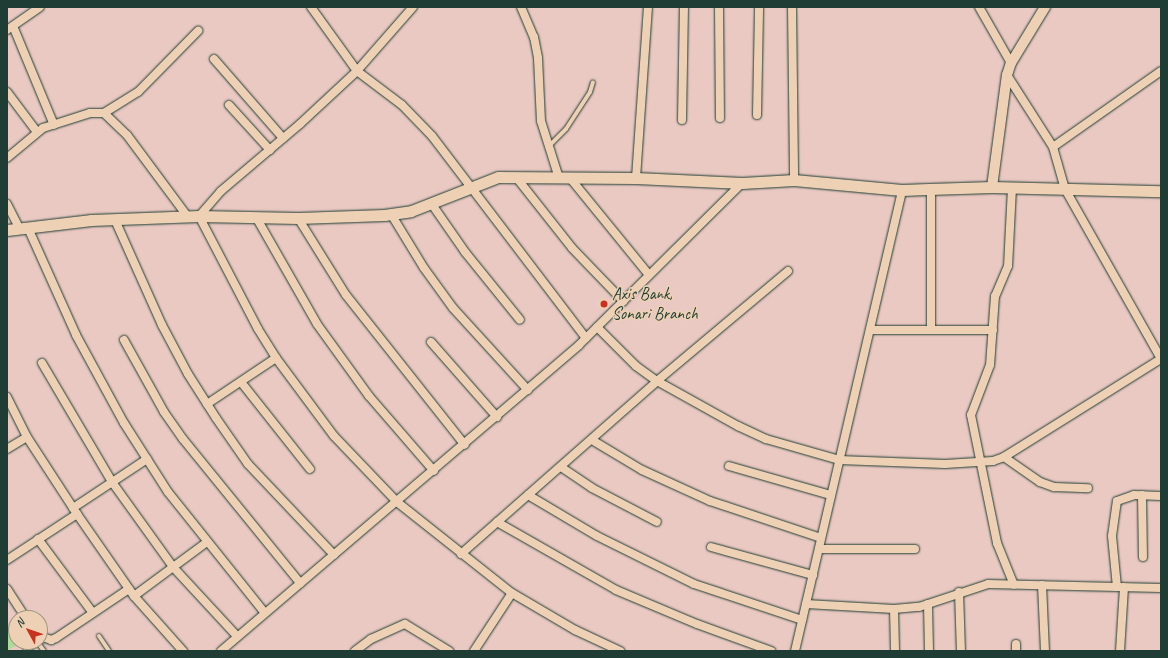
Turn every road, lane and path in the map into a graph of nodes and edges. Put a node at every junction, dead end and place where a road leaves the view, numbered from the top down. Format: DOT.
graph roads {
  1 [pos="40,7"];
  2 [pos="311,7"];
  3 [pos="413,7"];
  4 [pos="521,7"];
  5 [pos="648,7"];
  6 [pos="684,7"];
  7 [pos="719,7"];
  8 [pos="759,7"];
  9 [pos="792,7"];
  10 [pos="979,7"];
  11 [pos="1045,7"];
  12 [pos="10,28"];
  13 [pos="198,31"];
  14 [pos="214,59"];
  15 [pos="1011,63"];
  16 [pos="357,71"];
  17 [pos="1161,71"];
  18 [pos="1007,75"];
  19 [pos="593,82"];
  20 [pos="7,92"];
  21 [pos="229,105"];
  22 [pos="104,113"];
  23 [pos="757,115"];
  24 [pos="720,118"];
  25 [pos="682,120"];
  26 [pos="54,124"];
  27 [pos="37,132"];
  28 [pos="284,138"];
  29 [pos="549,146"];
  30 [pos="1053,147"];
  31 [pos="270,150"];
  32 [pos="7,158"];
  33 [pos="516,177"];
  34 [pos="559,178"];
  35 [pos="570,178"];
  36 [pos="636,178"];
  37 [pos="794,180"];
  38 [pos="742,183"];
  39 [pos="473,186"];
  40 [pos="992,187"];
  41 [pos="1012,188"];
  42 [pos="931,189"];
  43 [pos="1066,189"];
  44 [pos="902,190"];
  45 [pos="1161,191"];
  46 [pos="431,203"];
  47 [pos="7,204"];
  48 [pos="391,214"];
  49 [pos="193,216"];
  50 [pos="256,217"];
  51 [pos="298,218"];
  52 [pos="115,220"];
  53 [pos="24,229"];
  54 [pos="7,230"];
  55 [pos="788,271"];
  56 [pos="649,275"];
  57 [pos="623,301"];
  58 [pos="520,320"];
  59 [pos="597,327"];
  60 [pos="870,330"];
  61 [pos="932,330"];
  62 [pos="993,330"];
  63 [pos="586,338"];
  64 [pos="124,340"];
  65 [pos="431,342"];
  66 [pos="276,358"];
  67 [pos="1161,359"];
  68 [pos="42,363"];
  69 [pos="657,381"];
  70 [pos="240,382"];
  71 [pos="528,390"];
  72 [pos="7,397"];
  73 [pos="207,404"];
  74 [pos="497,417"];
  75 [pos="27,437"];
  76 [pos="592,440"];
  77 [pos="465,445"];
  78 [pos="7,449"];
  79 [pos="1004,457"];
  80 [pos="147,459"];
  81 [pos="840,460"];
  82 [pos="980,464"];
  83 [pos="729,466"];
  84 [pos="560,467"];
  85 [pos="310,469"];
  86 [pos="434,471"];
  87 [pos="112,482"];
  88 [pos="1088,488"];
  89 [pos="528,495"];
  90 [pos="831,495"];
  91 [pos="1142,495"];
  92 [pos="1161,496"];
  93 [pos="397,502"];
  94 [pos="75,511"];
  95 [pos="497,522"];
  96 [pos="658,522"];
  97 [pos="821,538"];
  98 [pos="38,539"];
  99 [pos="206,542"];
  100 [pos="712,547"];
  101 [pos="819,549"];
  102 [pos="915,549"];
  103 [pos="461,554"];
  104 [pos="334,555"];
  105 [pos="1142,557"];
  106 [pos="7,560"];
  107 [pos="172,567"];
  108 [pos="813,575"];
  109 [pos="300,583"];
  110 [pos="1014,585"];
  111 [pos="1042,585"];
  112 [pos="1121,587"];
  113 [pos="1161,588"];
  114 [pos="7,589"];
  115 [pos="129,589"];
  116 [pos="960,592"];
  117 [pos="512,593"];
  118 [pos="134,596"];
  119 [pos="806,604"];
  120 [pos="928,604"];
  121 [pos="894,609"];
  122 [pos="21,610"];
  123 [pos="94,613"];
  124 [pos="264,613"];
  125 [pos="802,620"];
  126 [pos="99,636"];
  127 [pos="237,636"];
  128 [pos="48,639"];
  129 [pos="108,651"];
  130 [pos="183,651"];
  131 [pos="221,651"];
  132 [pos="355,651"];
  133 [pos="449,651"];
  134 [pos="474,651"];
  135 [pos="620,651"];
  136 [pos="771,651"];
  137 [pos="795,651"];
  138 [pos="895,651"];
  139 [pos="929,651"];
  140 [pos="961,651"];
  141 [pos="1045,651"];
  142 [pos="1120,651"];
  1 -- 12 [label="street"];
  2 -- 16 [label="street"];
  3 -- 16 [label="street"];
  4 -- 29 [label="street"];
  5 -- 36 [label="street"];
  6 -- 25 [label="street"];
  7 -- 24 [label="street"];
  8 -- 23 [label="street"];
  9 -- 37 [label="street"];
  10 -- 15 [label="street"];
  11 -- 15 [label="street"];
  12 -- 26 [label="street"];
  13 -- 22 [label="street"];
  14 -- 28 [label="street"];
  15 -- 18 [label="street"];
  16 -- 28 [label="street"];
  16 -- 39 [label="street"];
  17 -- 30 [label="street"];
  18 -- 30 [label="street"];
  18 -- 40 [label="street"];
  19 -- 29 [label="lane"];
  20 -- 27 [label="street"];
  21 -- 31 [label="street"];
  22 -- 26 [label="street"];
  22 -- 49 [label="street"];
  26 -- 27 [label="street"];
  27 -- 32 [label="street"];
  28 -- 31 [label="street"];
  29 -- 34 [label="street"];
  30 -- 43 [label="street"];
  31 -- 49 [label="street"];
  33 -- 34 [label="main road"];
  33 -- 39 [label="main road"];
  33 -- 57 [label="street"];
  34 -- 35 [label="main road"];
  35 -- 36 [label="main road"];
  35 -- 56 [label="street"];
  36 -- 38 [label="main road"];
  37 -- 38 [label="main road"];
  37 -- 44 [label="main road"];
  38 -- 56 [label="street"];
  39 -- 46 [label="main road"];
  39 -- 63 [label="street"];
  40 -- 41 [label="main road"];
  40 -- 42 [label="main road"];
  41 -- 43 [label="main road"];
  41 -- 62 [label="street"];
  42 -- 44 [label="main road"];
  42 -- 61 [label="street"];
  43 -- 45 [label="main road"];
  43 -- 67 [label="street"];
  44 -- 60 [label="street"];
  46 -- 48 [label="main road"];
  46 -- 58 [label="street"];
  47 -- 53 [label="street"];
  48 -- 51 [label="main road"];
  48 -- 71 [label="street"];
  49 -- 50 [label="main road"];
  49 -- 52 [label="main road"];
  49 -- 66 [label="street"];
  50 -- 51 [label="main road"];
  50 -- 86 [label="street"];
  51 -- 77 [label="street"];
  52 -- 53 [label="main road"];
  52 -- 73 [label="street"];
  53 -- 54 [label="main road"];
  53 -- 80 [label="street"];
  55 -- 69 [label="street"];
  56 -- 57 [label="street"];
  57 -- 59 [label="street"];
  59 -- 63 [label="street"];
  59 -- 69 [label="street"];
  60 -- 61 [label="street"];
  60 -- 81 [label="street"];
  61 -- 62 [label="street"];
  62 -- 82 [label="street"];
  63 -- 71 [label="street"];
  64 -- 109 [label="street"];
  65 -- 74 [label="street"];
  66 -- 70 [label="street"];
  66 -- 93 [label="street"];
  67 -- 79 [label="street"];
  68 -- 87 [label="street"];
  69 -- 76 [label="street"];
  69 -- 81 [label="street"];
  70 -- 73 [label="street"];
  70 -- 85 [label="street"];
  71 -- 74 [label="street"];
  72 -- 75 [label="street"];
  73 -- 104 [label="street"];
  74 -- 77 [label="street"];
  75 -- 78 [label="street"];
  75 -- 94 [label="street"];
  76 -- 84 [label="street"];
  76 -- 97 [label="street"];
  77 -- 86 [label="street"];
  79 -- 82 [label="street"];
  79 -- 88 [label="street"];
  80 -- 87 [label="street"];
  80 -- 99 [label="street"];
  81 -- 82 [label="street"];
  81 -- 90 [label="street"];
  82 -- 110 [label="street"];
  83 -- 90 [label="street"];
  84 -- 89 [label="street"];
  84 -- 96 [label="street"];
  86 -- 93 [label="street"];
  87 -- 94 [label="street"];
  87 -- 107 [label="street"];
  89 -- 95 [label="street"];
  89 -- 125 [label="street"];
  90 -- 97 [label="street"];
  91 -- 92 [label="street"];
  91 -- 105 [label="street"];
  91 -- 112 [label="street"];
  93 -- 103 [label="street"];
  93 -- 104 [label="street"];
  94 -- 98 [label="street"];
  94 -- 115 [label="street"];
  95 -- 103 [label="street"];
  95 -- 136 [label="street"];
  97 -- 101 [label="street"];
  98 -- 106 [label="street"];
  98 -- 123 [label="street"];
  99 -- 107 [label="street"];
  99 -- 124 [label="street"];
  100 -- 108 [label="street"];
  101 -- 102 [label="street"];
  101 -- 108 [label="street"];
  103 -- 117 [label="street"];
  104 -- 109 [label="street"];
  107 -- 118 [label="street"];
  107 -- 127 [label="street"];
  108 -- 119 [label="street"];
  109 -- 124 [label="street"];
  110 -- 111 [label="street"];
  110 -- 116 [label="street"];
  111 -- 112 [label="street"];
  111 -- 141 [label="street"];
  112 -- 113 [label="street"];
  112 -- 142 [label="street"];
  114 -- 122 [label="street"];
  115 -- 118 [label="street"];
  115 -- 123 [label="street"];
  116 -- 120 [label="street"];
  116 -- 140 [label="street"];
  117 -- 134 [label="street"];
  117 -- 135 [label="street"];
  118 -- 130 [label="street"];
  119 -- 121 [label="street"];
  119 -- 125 [label="street"];
  120 -- 121 [label="street"];
  120 -- 139 [label="street"];
  121 -- 138 [label="street"];
  123 -- 128 [label="street"];
  124 -- 127 [label="street"];
  125 -- 137 [label="street"];
  126 -- 129 [label="lane"];
  127 -- 131 [label="street"];
  132 -- 133 [label="street"];
}
